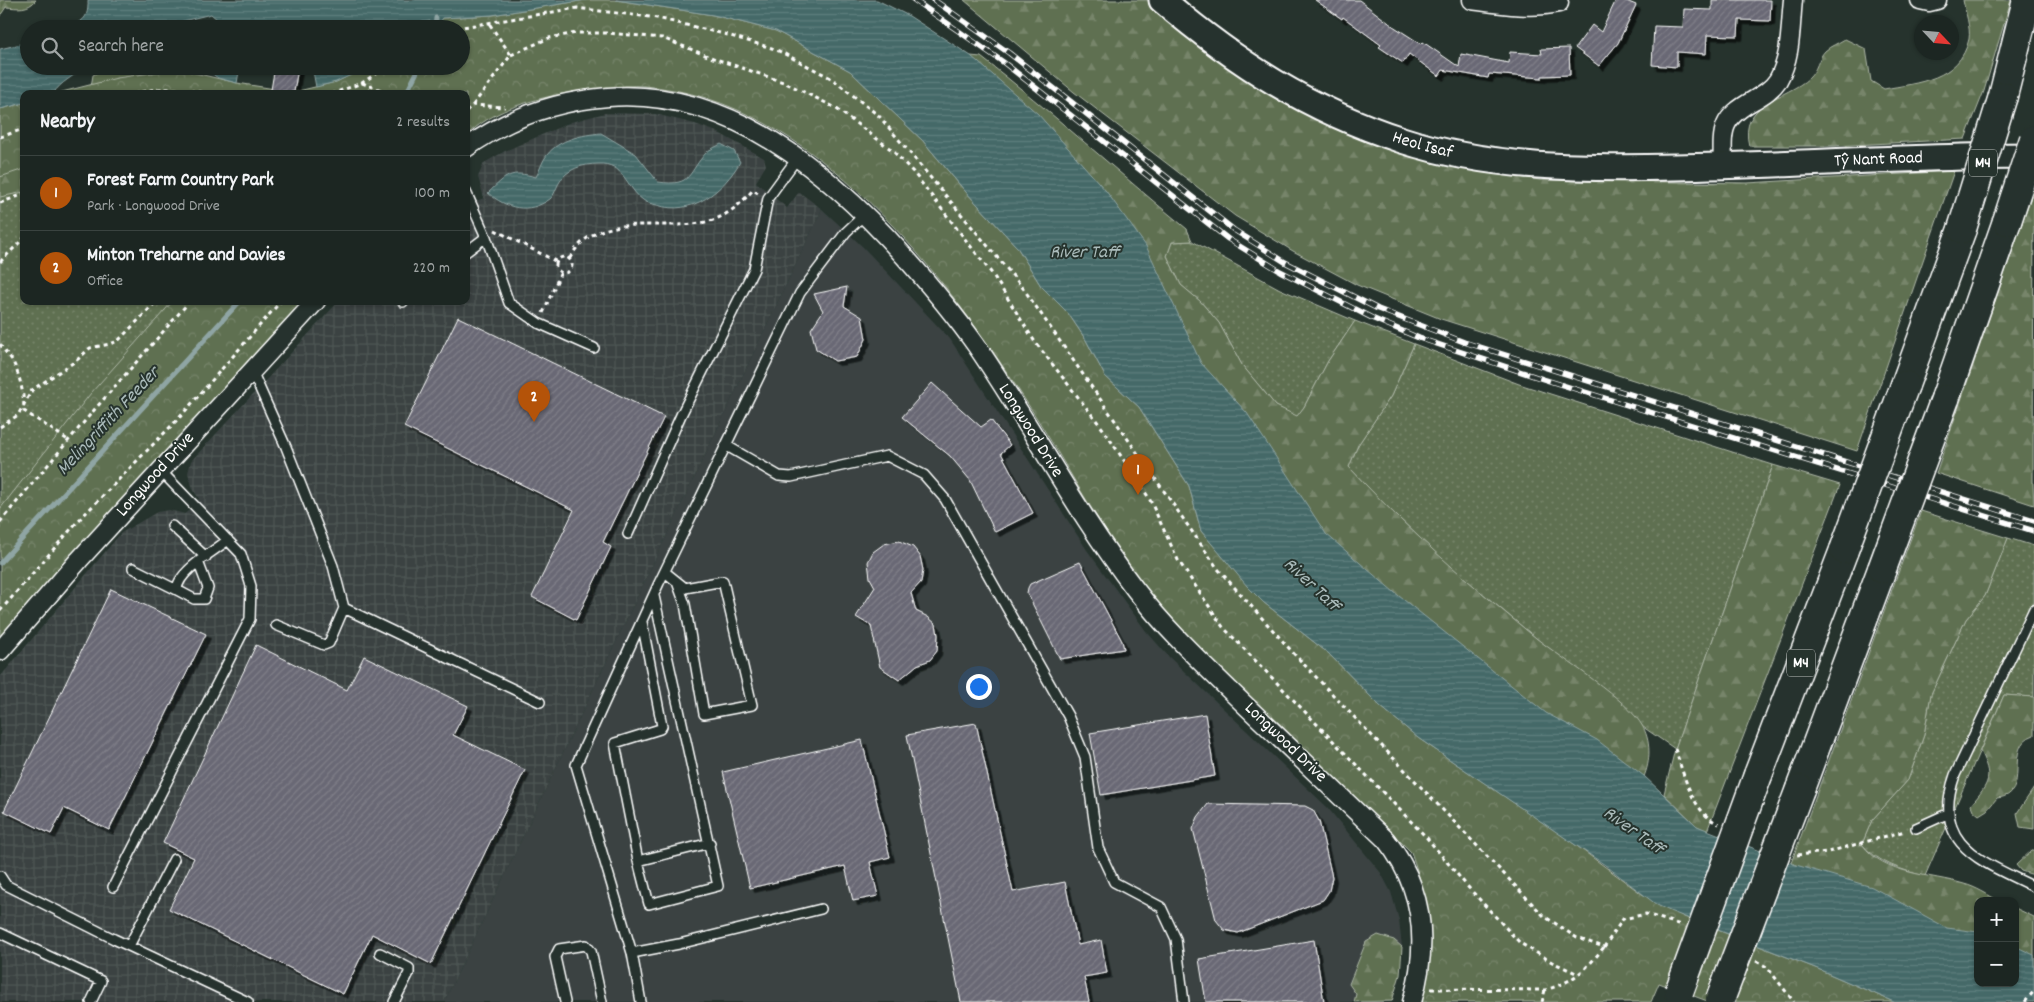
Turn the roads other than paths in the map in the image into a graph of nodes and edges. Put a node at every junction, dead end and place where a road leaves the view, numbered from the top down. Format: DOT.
graph roads {
  1 [pos="1162,0"];
  2 [pos="1472,0"];
  3 [pos="1793,0"];
  4 [pos="1920,0"];
  5 [pos="1937,0"];
  6 [pos="2028,0"];
  7 [pos="1559,4"];
  8 [pos="2034,139"];
  9 [pos="470,145"];
  10 [pos="2034,156"];
  11 [pos="798,157"];
  12 [pos="1723,167"];
  13 [pos="470,201"];
  14 [pos="865,214"];
  15 [pos="486,237"];
  16 [pos="470,249"];
  17 [pos="312,305"];
  18 [pos="594,348"];
  19 [pos="252,370"];
  20 [pos="727,446"];
  21 [pos="160,470"];
  22 [pos="172,526"];
  23 [pos="628,534"];
  24 [pos="228,540"];
  25 [pos="202,560"];
  26 [pos="133,568"];
  27 [pos="665,572"];
  28 [pos="677,582"];
  29 [pos="177,590"];
  30 [pos="654,596"];
  31 [pos="344,608"];
  32 [pos="2034,609"];
  33 [pos="642,622"];
  34 [pos="276,625"];
  35 [pos="0,651"];
  36 [pos="540,702"];
  37 [pos="1947,814"];
  38 [pos="1916,828"];
  39 [pos="710,843"];
  40 [pos="174,859"];
  41 [pos="638,861"];
  42 [pos="0,876"];
  43 [pos="114,887"];
  44 [pos="2034,887"];
  45 [pos="822,909"];
  46 [pos="0,932"];
  47 [pos="129,946"];
  48 [pos="632,952"];
  49 [pos="380,954"];
  50 [pos="1414,996"];
  51 [pos="1677,997"];
  52 [pos="1719,1001"];
  53 [pos="91,1002"];
  54 [pos="248,1002"];
  55 [pos="394,1002"];
  56 [pos="565,1002"];
  57 [pos="602,1002"];
  58 [pos="639,1002"];
  59 [pos="1184,1002"];
  1 -- 12 [label="main road, Heol Isaf"];
  2 -- 7 [label="street"];
  3 -- 12 [label="street"];
  4 -- 5 [label="street"];
  6 -- 51 [label="highway, M4, bridge"];
  8 -- 52 [label="highway, M4, bridge"];
  9 -- 11 [label="street, Longwood Drive"];
  10 -- 12 [label="main road, Tŷ Nant Road"];
  11 -- 14 [label="street, Longwood Drive"];
  11 -- 23 [label="lane"];
  13 -- 15 [label="lane"];
  14 -- 20 [label="lane"];
  14 -- 50 [label="street, Longwood Drive"];
  15 -- 16 [label="lane"];
  15 -- 18 [label="lane"];
  17 -- 19 [label="street, Longwood Drive"];
  19 -- 21 [label="street, Longwood Drive"];
  19 -- 31 [label="lane"];
  20 -- 27 [label="lane"];
  20 -- 59 [label="lane"];
  21 -- 24 [label="lane"];
  21 -- 35 [label="street, Longwood Drive"];
  22 -- 25 [label="lane"];
  24 -- 25 [label="lane"];
  24 -- 43 [label="lane"];
  25 -- 29 [label="lane"];
  25 -- 29 [label="lane"];
  26 -- 29 [label="lane"];
  27 -- 28 [label="lane"];
  27 -- 30 [label="lane"];
  28 -- 28 [label="lane"];
  30 -- 33 [label="lane"];
  30 -- 39 [label="lane"];
  31 -- 34 [label="lane"];
  31 -- 36 [label="lane"];
  32 -- 37 [label="lane"];
  33 -- 41 [label="lane"];
  33 -- 48 [label="lane"];
  37 -- 38 [label="lane"];
  37 -- 44 [label="lane"];
  39 -- 41 [label="lane"];
  39 -- 41 [label="lane"];
  40 -- 47 [label="lane"];
  42 -- 47 [label="lane"];
  45 -- 48 [label="lane"];
  46 -- 53 [label="lane"];
  47 -- 54 [label="lane"];
  48 -- 58 [label="lane"];
  49 -- 55 [label="lane"];
  56 -- 57 [label="lane"];
}
